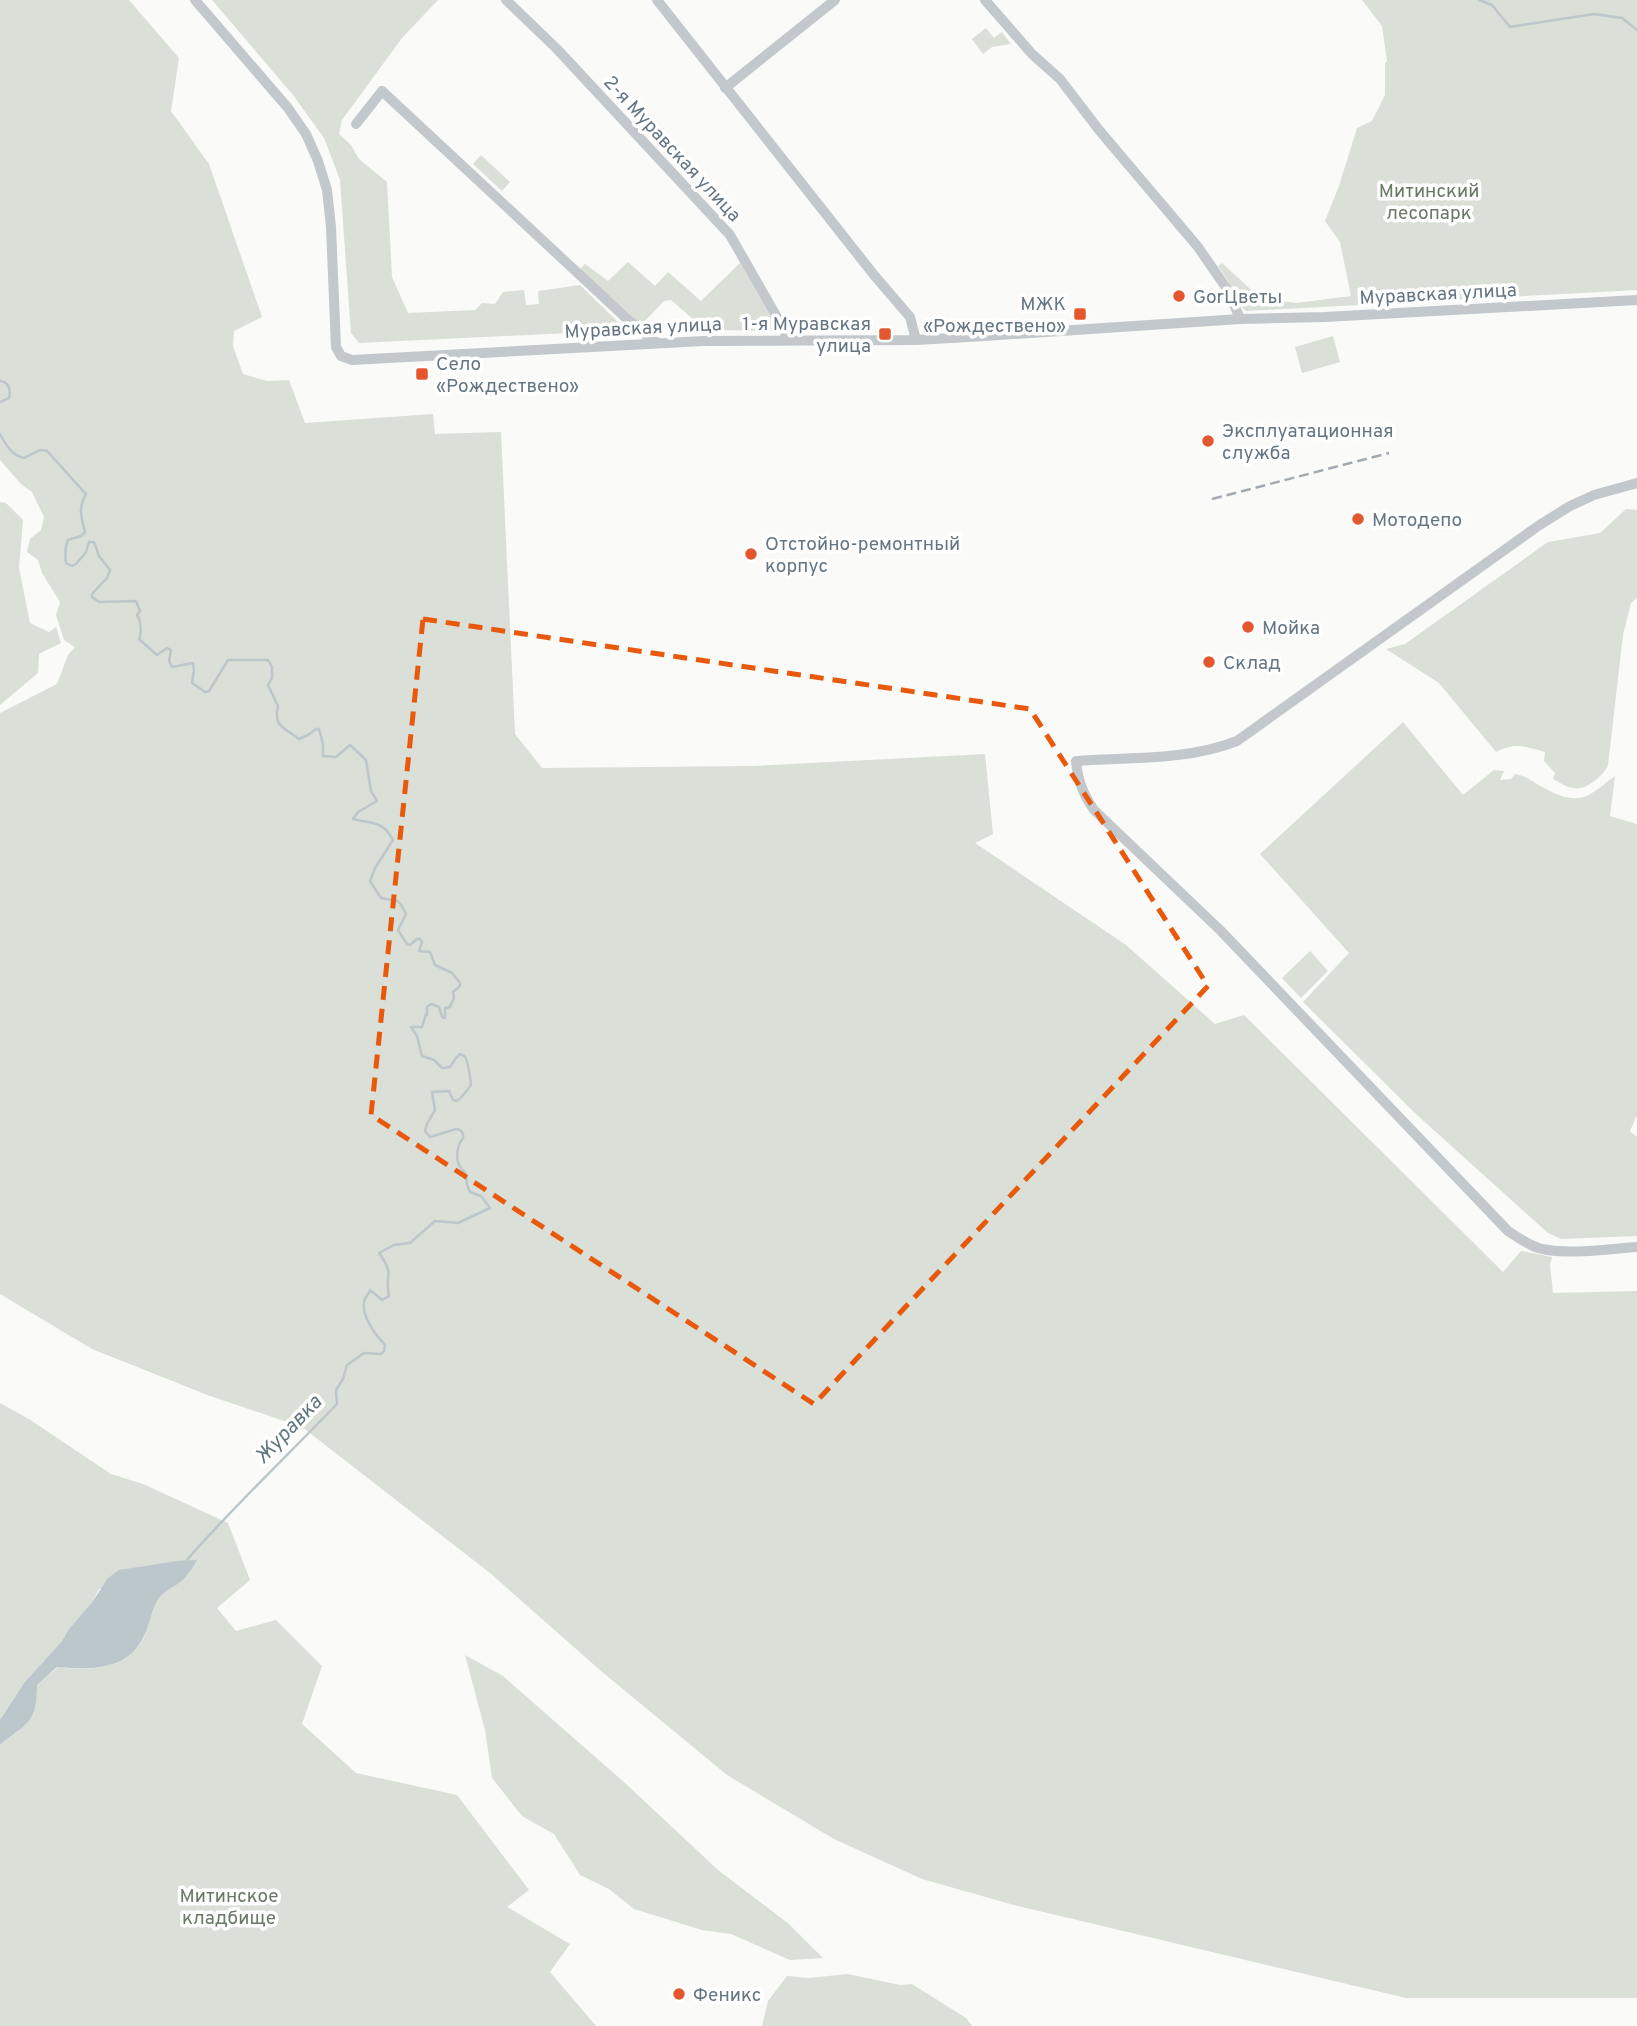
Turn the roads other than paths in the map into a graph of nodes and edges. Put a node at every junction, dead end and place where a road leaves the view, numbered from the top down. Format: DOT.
graph roads {
  1 [pos="195,0"];
  2 [pos="506,0"];
  3 [pos="657,0"];
  4 [pos="835,0"];
  5 [pos="985,0"];
  6 [pos="725,88"];
  7 [pos="356,124"];
  8 [pos="1637,300"];
  9 [pos="1240,319"];
  10 [pos="787,339"];
  11 [pos="916,340"];
  12 [pos="661,344"];
  13 [pos="1637,483"];
  14 [pos="1637,1247"];
  1 -- 12 [label="street, Муравская улица"];
  2 -- 10 [label="street, 2-я Муравская улица"];
  3 -- 6 [label="street"];
  4 -- 6 [label="street"];
  5 -- 9 [label="street"];
  6 -- 11 [label="street"];
  7 -- 12 [label="street"];
  8 -- 9 [label="street, Муравская улица"];
  9 -- 11 [label="street, Муравская улица"];
  10 -- 11 [label="street, Муравская улица"];
  10 -- 12 [label="street, Муравская улица"];
  13 -- 14 [label="street"];
}
